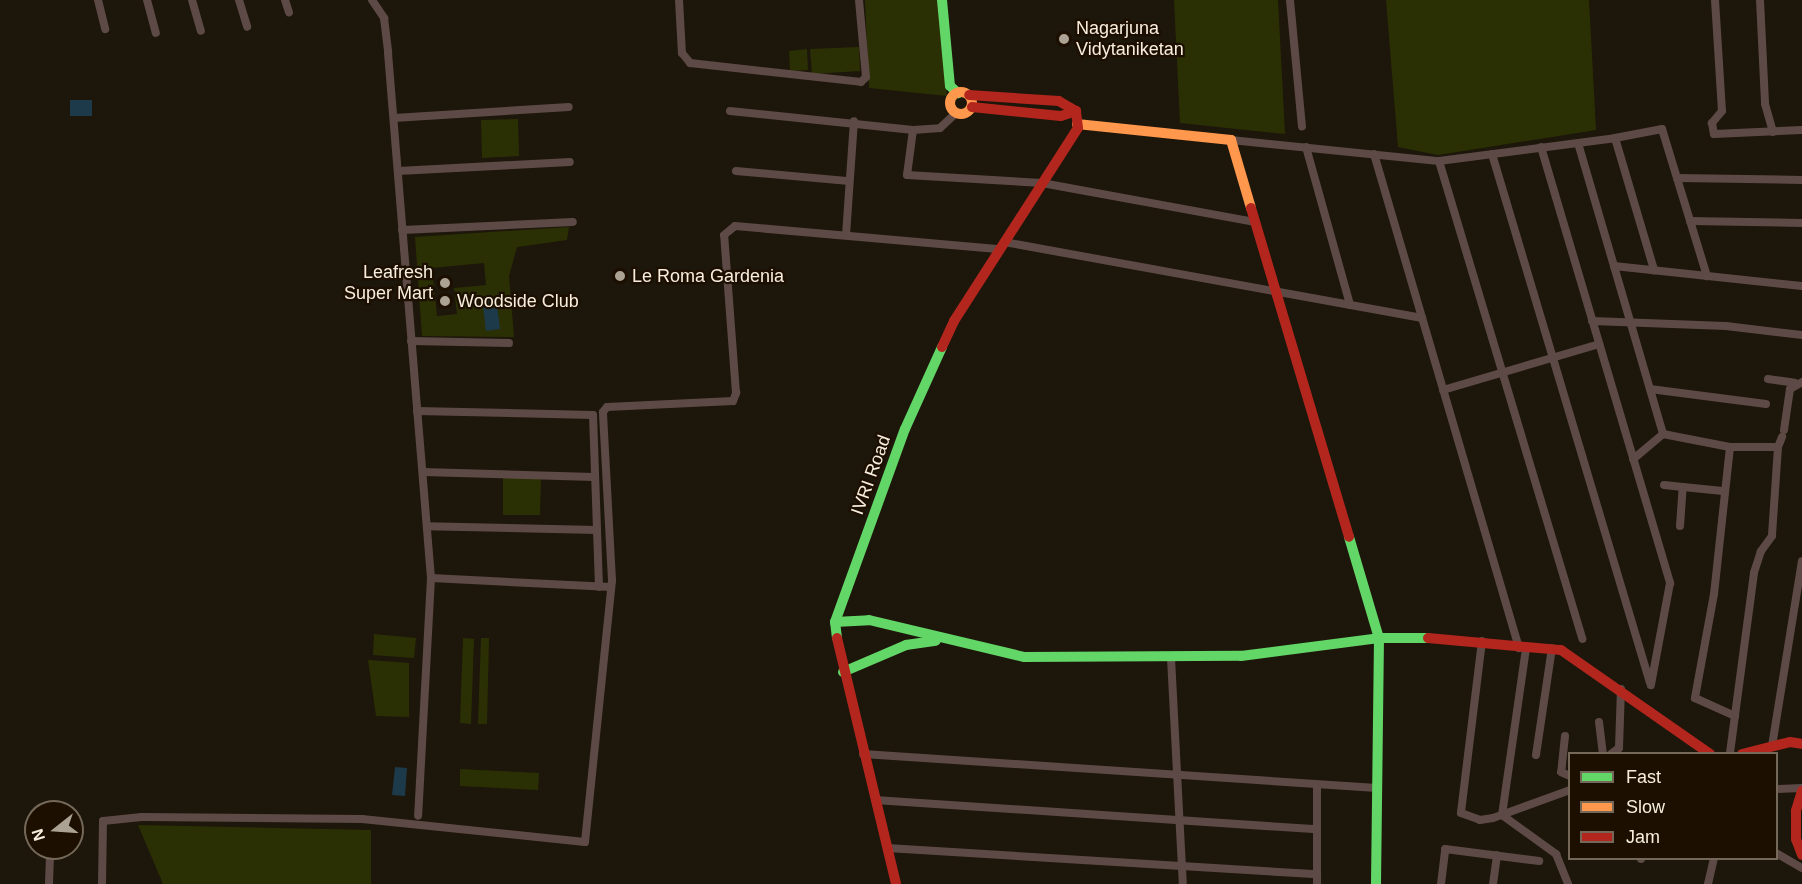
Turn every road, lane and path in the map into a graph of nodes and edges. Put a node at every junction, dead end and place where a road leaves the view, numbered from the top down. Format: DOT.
graph roads {
  1 [pos="98,0"];
  2 [pos="147,0"];
  3 [pos="192,0"];
  4 [pos="239,0"];
  5 [pos="285,0"];
  6 [pos="372,0"];
  7 [pos="679,0"];
  8 [pos="859,0"];
  9 [pos="942,0"];
  10 [pos="1290,0"];
  11 [pos="1715,0"];
  12 [pos="1760,0"];
  13 [pos="289,12"];
  14 [pos="247,27"];
  15 [pos="105,29"];
  16 [pos="201,31"];
  17 [pos="156,33"];
  18 [pos="963,94"];
  19 [pos="569,107"];
  20 [pos="972,107"];
  21 [pos="730,111"];
  22 [pos="1076,111"];
  23 [pos="956,113"];
  24 [pos="394,118"];
  25 [pos="854,121"];
  26 [pos="1077,124"];
  27 [pos="1302,126"];
  28 [pos="913,130"];
  29 [pos="1802,130"];
  30 [pos="1773,132"];
  31 [pos="1615,138"];
  32 [pos="1231,140"];
  33 [pos="1578,142"];
  34 [pos="1305,147"];
  35 [pos="1541,147"];
  36 [pos="1374,154"];
  37 [pos="1492,154"];
  38 [pos="1439,161"];
  39 [pos="570,162"];
  40 [pos="398,171"];
  41 [pos="736,171"];
  42 [pos="1677,178"];
  43 [pos="1802,180"];
  44 [pos="848,181"];
  45 [pos="1042,183"];
  46 [pos="1690,221"];
  47 [pos="573,222"];
  48 [pos="1255,222"];
  49 [pos="1802,223"];
  50 [pos="402,230"];
  51 [pos="846,235"];
  52 [pos="1002,245"];
  53 [pos="1614,266"];
  54 [pos="1654,270"];
  55 [pos="1707,276"];
  56 [pos="1802,286"];
  57 [pos="1275,292"];
  58 [pos="1350,305"];
  59 [pos="1422,318"];
  60 [pos="1592,321"];
  61 [pos="1631,322"];
  62 [pos="1802,335"];
  63 [pos="411,341"];
  64 [pos="509,343"];
  65 [pos="1599,344"];
  66 [pos="1552,358"];
  67 [pos="1501,373"];
  68 [pos="1768,379"];
  69 [pos="1798,382"];
  70 [pos="1650,389"];
  71 [pos="1443,390"];
  72 [pos="1766,404"];
  73 [pos="417,411"];
  74 [pos="1663,434"];
  75 [pos="1730,447"];
  76 [pos="1778,447"];
  77 [pos="1633,459"];
  78 [pos="423,472"];
  79 [pos="594,477"];
  80 [pos="1664,485"];
  81 [pos="1683,487"];
  82 [pos="1724,490"];
  83 [pos="427,526"];
  84 [pos="1680,526"];
  85 [pos="597,530"];
  86 [pos="1802,561"];
  87 [pos="431,578"];
  88 [pos="599,587"];
  89 [pos="611,587"];
  90 [pos="835,622"];
  91 [pos="902,629"];
  92 [pos="1379,638"];
  93 [pos="1582,639"];
  94 [pos="942,640"];
  95 [pos="1482,641"];
  96 [pos="904,646"];
  97 [pos="1522,648"];
  98 [pos="1552,648"];
  99 [pos="1171,658"];
  100 [pos="843,672"];
  101 [pos="1622,689"];
  102 [pos="1736,716"];
  103 [pos="1599,722"];
  104 [pos="1565,736"];
  105 [pos="1802,744"];
  106 [pos="1772,746"];
  107 [pos="1603,752"];
  108 [pos="1613,752"];
  109 [pos="1709,752"];
  110 [pos="1730,752"];
  111 [pos="1746,752"];
  112 [pos="863,754"];
  113 [pos="1536,755"];
  114 [pos="1568,776"];
  115 [pos="1177,777"];
  116 [pos="1317,786"];
  117 [pos="1377,789"];
  118 [pos="1778,789"];
  119 [pos="1568,790"];
  120 [pos="1802,790"];
  121 [pos="875,800"];
  122 [pos="1502,815"];
  123 [pos="418,816"];
  124 [pos="1179,822"];
  125 [pos="1317,829"];
  126 [pos="887,848"];
  127 [pos="1778,854"];
  128 [pos="1497,855"];
  129 [pos="1802,855"];
  130 [pos="50,860"];
  131 [pos="1714,860"];
  132 [pos="1539,861"];
  133 [pos="1182,866"];
  134 [pos="1802,868"];
  135 [pos="1317,874"];
  136 [pos="49,884"];
  137 [pos="102,884"];
  138 [pos="896,884"];
  139 [pos="1183,884"];
  140 [pos="1317,884"];
  141 [pos="1376,884"];
  142 [pos="1441,884"];
  143 [pos="1493,884"];
  144 [pos="1569,884"];
  145 [pos="1708,884"];
  1 -- 15 [label="street"];
  2 -- 17 [label="street"];
  3 -- 16 [label="street"];
  4 -- 14 [label="street"];
  5 -- 13 [label="street"];
  6 -- 24 [label="street"];
  7 -- 8 [label="street"];
  9 -- 18 [label="street"];
  10 -- 27 [label="street"];
  11 -- 30 [label="street"];
  12 -- 30 [label="street"];
  18 -- 20 [label="street"];
  18 -- 22 [label="street"];
  18 -- 23 [label="street"];
  19 -- 24 [label="street"];
  20 -- 22 [label="street"];
  20 -- 23 [label="street"];
  21 -- 25 [label="street"];
  22 -- 26 [label="street"];
  23 -- 28 [label="street"];
  24 -- 40 [label="street"];
  25 -- 28 [label="street"];
  25 -- 44 [label="street"];
  26 -- 32 [label="street"];
  26 -- 45 [label="street, IVRI Road"];
  28 -- 45 [label="street"];
  29 -- 30 [label="street"];
  31 -- 33 [label="street"];
  31 -- 42 [label="street"];
  31 -- 54 [label="street"];
  32 -- 34 [label="street"];
  32 -- 48 [label="street"];
  33 -- 35 [label="street"];
  33 -- 53 [label="street"];
  34 -- 36 [label="street"];
  34 -- 58 [label="street"];
  35 -- 37 [label="street"];
  35 -- 60 [label="street"];
  36 -- 38 [label="street"];
  36 -- 59 [label="street"];
  37 -- 38 [label="street"];
  37 -- 66 [label="street"];
  38 -- 67 [label="street"];
  39 -- 40 [label="street"];
  40 -- 50 [label="street"];
  41 -- 44 [label="street"];
  42 -- 43 [label="street"];
  42 -- 46 [label="street"];
  44 -- 51 [label="street"];
  45 -- 48 [label="street"];
  45 -- 52 [label="street, IVRI Road"];
  46 -- 49 [label="street"];
  46 -- 55 [label="street"];
  47 -- 50 [label="street"];
  48 -- 57 [label="street"];
  50 -- 63 [label="street"];
  51 -- 52 [label="street"];
  51 -- 89 [label="street"];
  52 -- 57 [label="street"];
  52 -- 90 [label="street, IVRI Road"];
  53 -- 54 [label="street"];
  53 -- 61 [label="street"];
  54 -- 55 [label="street"];
  55 -- 56 [label="street"];
  57 -- 58 [label="street"];
  57 -- 92 [label="street"];
  58 -- 59 [label="street"];
  59 -- 71 [label="street"];
  60 -- 61 [label="street"];
  60 -- 65 [label="street"];
  61 -- 62 [label="street"];
  61 -- 70 [label="street"];
  63 -- 64 [label="street"];
  63 -- 73 [label="street"];
  65 -- 66 [label="street"];
  65 -- 77 [label="street"];
  66 -- 67 [label="street"];
  66 -- 77 [label="street"];
  67 -- 71 [label="street"];
  67 -- 93 [label="street"];
  68 -- 69 [label="street"];
  69 -- 76 [label="street"];
  70 -- 72 [label="street"];
  70 -- 74 [label="street"];
  71 -- 97 [label="street"];
  73 -- 78 [label="street"];
  73 -- 79 [label="street"];
  74 -- 75 [label="street"];
  74 -- 77 [label="street"];
  75 -- 76 [label="street"];
  75 -- 82 [label="street"];
  76 -- 102 [label="street"];
  78 -- 79 [label="street"];
  78 -- 83 [label="street"];
  79 -- 85 [label="street"];
  80 -- 81 [label="street"];
  81 -- 82 [label="street"];
  81 -- 84 [label="street"];
  82 -- 102 [label="street"];
  83 -- 85 [label="street"];
  83 -- 87 [label="street"];
  85 -- 88 [label="street"];
  86 -- 106 [label="street"];
  87 -- 88 [label="street"];
  87 -- 123 [label="street"];
  88 -- 89 [label="street"];
  89 -- 137 [label="street"];
  90 -- 91 [label="street"];
  90 -- 100 [label="street, IVRI Road"];
  91 -- 94 [label="street"];
  91 -- 96 [label="street"];
  92 -- 95 [label="street"];
  92 -- 99 [label="street"];
  92 -- 117 [label="street"];
  94 -- 96 [label="street"];
  94 -- 99 [label="street"];
  95 -- 97 [label="street"];
  95 -- 122 [label="street"];
  96 -- 100 [label="street"];
  97 -- 98 [label="street"];
  97 -- 122 [label="street"];
  98 -- 101 [label="street"];
  98 -- 113 [label="street"];
  99 -- 115 [label="street"];
  100 -- 112 [label="street, IVRI Road"];
  101 -- 108 [label="street"];
  101 -- 109 [label="street"];
  102 -- 110 [label="street"];
  103 -- 107 [label="street"];
  104 -- 114 [label="street"];
  105 -- 106 [label="street"];
  106 -- 111 [label="street"];
  112 -- 115 [label="street"];
  112 -- 121 [label="street, IVRI Road"];
  115 -- 116 [label="street"];
  115 -- 124 [label="street"];
  116 -- 117 [label="street"];
  116 -- 125 [label="street"];
  117 -- 141 [label="street"];
  118 -- 120 [label="street"];
  119 -- 122 [label="street"];
  120 -- 129 [label="street"];
  121 -- 124 [label="street"];
  121 -- 126 [label="street, IVRI Road"];
  122 -- 144 [label="street"];
  124 -- 125 [label="street"];
  124 -- 133 [label="street"];
  125 -- 135 [label="street"];
  126 -- 133 [label="street"];
  126 -- 138 [label="street, IVRI Road"];
  127 -- 134 [label="street"];
  128 -- 132 [label="street"];
  128 -- 142 [label="street"];
  128 -- 143 [label="street"];
  130 -- 136 [label="street"];
  131 -- 145 [label="street"];
  133 -- 135 [label="street"];
  133 -- 139 [label="street"];
  135 -- 140 [label="street"];
}
